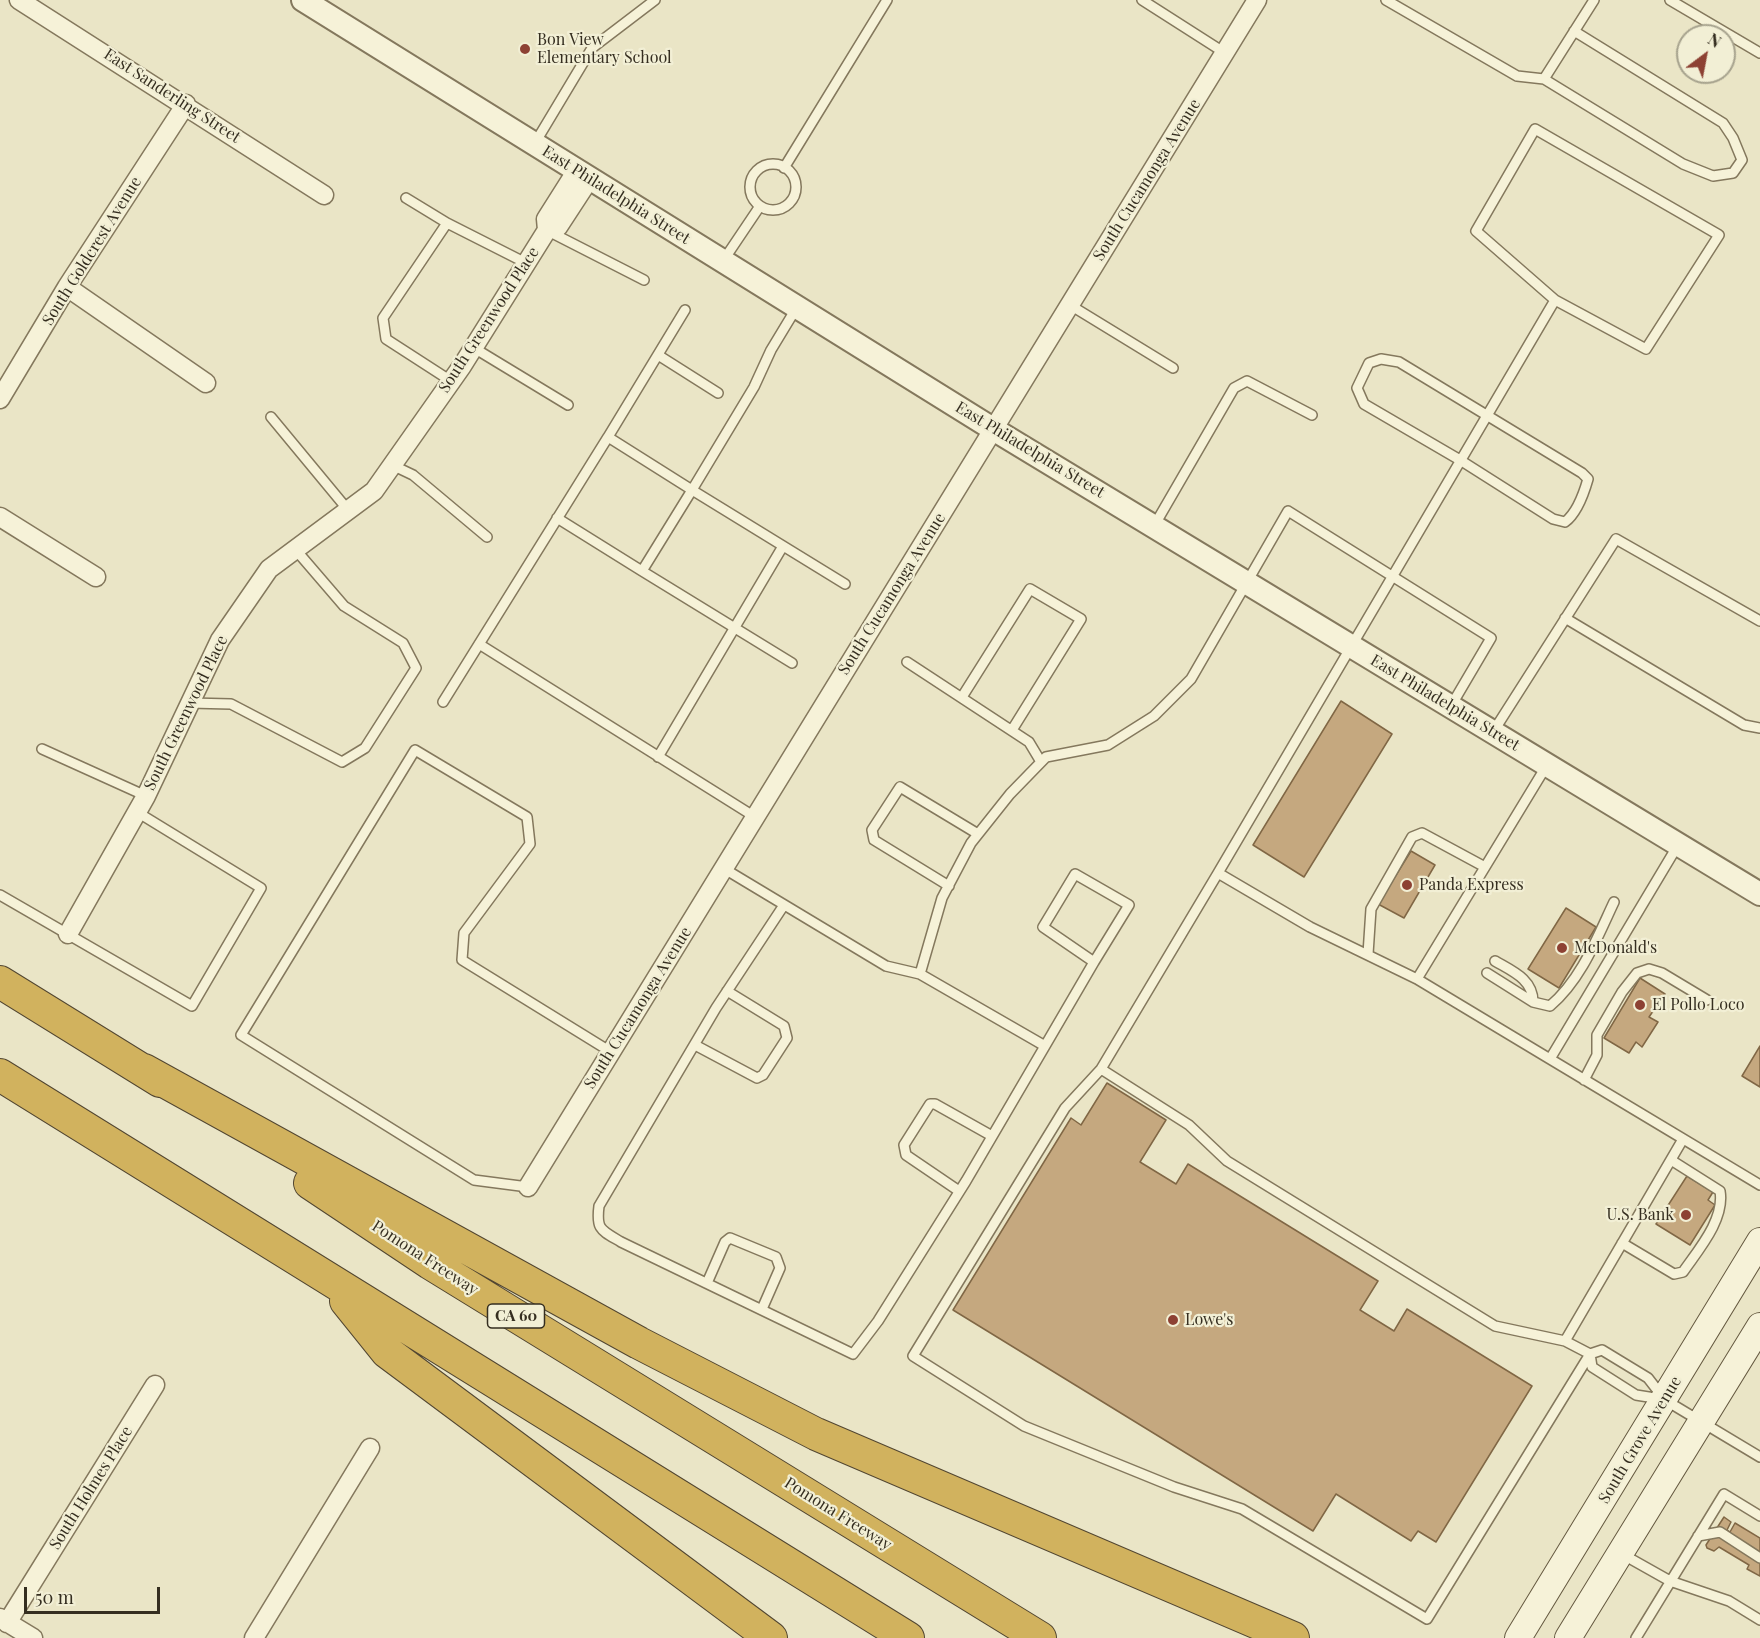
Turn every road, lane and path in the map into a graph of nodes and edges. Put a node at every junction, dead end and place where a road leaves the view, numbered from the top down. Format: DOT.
graph roads {
  1 [pos="19,0"];
  2 [pos="303,0"];
  3 [pos="655,0"];
  4 [pos="887,0"];
  5 [pos="1142,0"];
  6 [pos="1257,0"];
  7 [pos="1386,0"];
  8 [pos="1594,0"];
  9 [pos="1670,0"];
  10 [pos="1574,31"];
  11 [pos="1225,53"];
  12 [pos="1760,53"];
  13 [pos="1544,78"];
  14 [pos="186,104"];
  15 [pos="535,144"];
  16 [pos="784,168"];
  17 [pos="583,174"];
  18 [pos="324,195"];
  19 [pos="406,198"];
  20 [pos="760,206"];
  21 [pos="447,223"];
  22 [pos="547,230"];
  23 [pos="723,261"];
  24 [pos="526,263"];
  25 [pos="644,280"];
  26 [pos="67,287"];
  27 [pos="1555,300"];
  28 [pos="1070,305"];
  29 [pos="798,307"];
  30 [pos="685,310"];
  31 [pos="474,348"];
  32 [pos="658,356"];
  33 [pos="1173,368"];
  34 [pos="451,381"];
  35 [pos="206,382"];
  36 [pos="718,393"];
  37 [pos="0,399"];
  38 [pos="568,405"];
  39 [pos="1312,415"];
  40 [pos="1487,415"];
  41 [pos="271,417"];
  42 [pos="993,429"];
  43 [pos="608,437"];
  44 [pos="1460,460"];
  45 [pos="392,465"];
  46 [pos="692,490"];
  47 [pos="348,510"];
  48 [pos="0,517"];
  49 [pos="557,518"];
  50 [pos="1154,526"];
  51 [pos="487,537"];
  52 [pos="783,546"];
  53 [pos="295,549"];
  54 [pos="642,571"];
  55 [pos="96,577"];
  56 [pos="1391,577"];
  57 [pos="1248,583"];
  58 [pos="845,584"];
  59 [pos="1565,618"];
  60 [pos="1760,621"];
  61 [pos="735,627"];
  62 [pos="479,644"];
  63 [pos="1351,645"];
  64 [pos="907,662"];
  65 [pos="792,663"];
  66 [pos="962,697"];
  67 [pos="443,702"];
  68 [pos="190,703"];
  69 [pos="1451,706"];
  70 [pos="1760,728"];
  71 [pos="1012,730"];
  72 [pos="1493,732"];
  73 [pos="42,749"];
  74 [pos="658,757"];
  75 [pos="1041,762"];
  76 [pos="1547,765"];
  77 [pos="146,796"];
  78 [pos="137,812"];
  79 [pos="755,817"];
  80 [pos="978,834"];
  81 [pos="1678,845"];
  82 [pos="1485,867"];
  83 [pos="723,868"];
  84 [pos="1218,873"];
  85 [pos="948,886"];
  86 [pos="1760,894"];
  87 [pos="0,895"];
  88 [pos="1614,902"];
  89 [pos="783,904"];
  90 [pos="68,934"];
  91 [pos="1368,954"];
  92 [pos="1495,961"];
  93 [pos="1094,962"];
  94 [pos="1487,973"];
  95 [pos="920,974"];
  96 [pos="1417,979"];
  97 [pos="0,982"];
  98 [pos="727,991"];
  99 [pos="1707,1000"];
  100 [pos="1533,1002"];
  101 [pos="694,1045"];
  102 [pos="1046,1046"];
  103 [pos="611,1052"];
  104 [pos="1550,1059"];
  105 [pos="1101,1068"];
  106 [pos="144,1070"];
  107 [pos="0,1075"];
  108 [pos="1584,1080"];
  109 [pos="992,1136"];
  110 [pos="1683,1139"];
  111 [pos="1671,1160"];
  112 [pos="1760,1185"];
  113 [pos="528,1187"];
  114 [pos="959,1191"];
  115 [pos="1760,1241"];
  116 [pos="1622,1243"];
  117 [pos="330,1282"];
  118 [pos="707,1283"];
  119 [pos="762,1309"];
  120 [pos="1760,1326"];
  121 [pos="1565,1341"];
  122 [pos="1590,1354"];
  123 [pos="155,1385"];
  124 [pos="1665,1400"];
  125 [pos="1701,1422"];
  126 [pos="370,1448"];
  127 [pos="1760,1457"];
  128 [pos="1760,1516"];
  129 [pos="1698,1536"];
  130 [pos="1621,1554"];
  131 [pos="1760,1558"];
  132 [pos="1670,1581"];
  133 [pos="4,1620"];
  134 [pos="1760,1620"];
  135 [pos="33,1638"];
  136 [pos="254,1638"];
  137 [pos="771,1638"];
  138 [pos="909,1638"];
  139 [pos="1040,1638"];
  140 [pos="1293,1638"];
  141 [pos="1518,1638"];
  142 [pos="1568,1638"];
  143 [pos="1636,1638"];
  1 -- 14 [label="street, East Sanderling Street"];
  2 -- 15 [label="street, East Philadelphia Street"];
  3 -- 15 [label="lane"];
  4 -- 16 [label="lane"];
  5 -- 11 [label="lane"];
  6 -- 11 [label="street, South Cucamonga Avenue"];
  7 -- 13 [label="lane"];
  8 -- 10 [label="lane"];
  9 -- 12 [label="lane"];
  10 -- 13 [label="lane"];
  10 -- 13 [label="lane"];
  11 -- 28 [label="street, South Cucamonga Avenue"];
  14 -- 18 [label="street, East Sanderling Street"];
  14 -- 26 [label="street, South Goldcrest Avenue"];
  15 -- 17 [label="street, East Philadelphia Street"];
  16 -- 20 [label="lane"];
  16 -- 20 [label="lane"];
  17 -- 22 [label="street, South Greenwood Place"];
  17 -- 23 [label="street, East Philadelphia Street"];
  19 -- 21 [label="lane"];
  20 -- 23 [label="lane"];
  21 -- 24 [label="lane"];
  21 -- 34 [label="lane"];
  22 -- 24 [label="street, South Greenwood Place"];
  22 -- 25 [label="lane"];
  23 -- 29 [label="street, East Philadelphia Street"];
  24 -- 31 [label="street, South Greenwood Place"];
  26 -- 35 [label="street"];
  26 -- 37 [label="street, South Goldcrest Avenue"];
  27 -- 27 [label="lane"];
  27 -- 40 [label="lane"];
  28 -- 33 [label="lane"];
  28 -- 42 [label="street, South Cucamonga Avenue"];
  29 -- 42 [label="street, East Philadelphia Street"];
  29 -- 46 [label="lane"];
  30 -- 32 [label="lane"];
  31 -- 34 [label="street, South Greenwood Place"];
  31 -- 38 [label="lane"];
  32 -- 36 [label="lane"];
  32 -- 43 [label="lane"];
  34 -- 45 [label="street, South Greenwood Place"];
  39 -- 50 [label="lane"];
  40 -- 44 [label="lane"];
  40 -- 44 [label="lane"];
  40 -- 44 [label="lane"];
  41 -- 47 [label="lane"];
  42 -- 50 [label="street, East Philadelphia Street"];
  42 -- 79 [label="street, South Cucamonga Avenue"];
  43 -- 46 [label="lane"];
  43 -- 49 [label="lane"];
  44 -- 56 [label="lane"];
  45 -- 47 [label="street, South Greenwood Place"];
  45 -- 51 [label="lane"];
  46 -- 52 [label="lane"];
  46 -- 54 [label="lane"];
  47 -- 53 [label="street, South Greenwood Place"];
  48 -- 55 [label="street"];
  49 -- 54 [label="lane"];
  49 -- 62 [label="lane"];
  50 -- 57 [label="street, East Philadelphia Street"];
  52 -- 58 [label="lane"];
  52 -- 61 [label="lane"];
  53 -- 68 [label="street, South Greenwood Place"];
  53 -- 68 [label="lane"];
  54 -- 61 [label="lane"];
  56 -- 57 [label="lane"];
  56 -- 63 [label="lane"];
  56 -- 69 [label="lane"];
  57 -- 63 [label="street, East Philadelphia Street"];
  57 -- 75 [label="lane"];
  59 -- 60 [label="lane"];
  59 -- 70 [label="lane"];
  59 -- 72 [label="lane"];
  61 -- 65 [label="lane"];
  61 -- 74 [label="lane"];
  62 -- 67 [label="lane"];
  62 -- 74 [label="lane"];
  63 -- 69 [label="street, East Philadelphia Street"];
  63 -- 84 [label="lane"];
  64 -- 66 [label="lane"];
  66 -- 71 [label="lane"];
  66 -- 71 [label="lane"];
  68 -- 77 [label="street, South Greenwood Place"];
  69 -- 72 [label="street, East Philadelphia Street"];
  71 -- 75 [label="lane"];
  72 -- 76 [label="street, East Philadelphia Street"];
  73 -- 77 [label="lane"];
  74 -- 79 [label="lane"];
  75 -- 80 [label="lane"];
  76 -- 81 [label="street, East Philadelphia Street"];
  76 -- 82 [label="lane"];
  77 -- 78 [label="street, South Greenwood Place"];
  78 -- 90 [label="street, South Greenwood Place"];
  78 -- 90 [label="lane"];
  79 -- 83 [label="street, South Cucamonga Avenue"];
  80 -- 85 [label="lane"];
  80 -- 85 [label="lane"];
  81 -- 86 [label="street, East Philadelphia Street"];
  81 -- 104 [label="lane"];
  82 -- 91 [label="lane"];
  82 -- 96 [label="lane"];
  83 -- 89 [label="lane"];
  83 -- 103 [label="street, South Cucamonga Avenue"];
  84 -- 91 [label="lane"];
  84 -- 105 [label="lane"];
  85 -- 95 [label="lane"];
  87 -- 90 [label="lane"];
  88 -- 100 [label="lane"];
  89 -- 95 [label="lane"];
  89 -- 98 [label="lane"];
  91 -- 96 [label="lane"];
  92 -- 100 [label="lane"];
  93 -- 93 [label="lane"];
  93 -- 102 [label="lane"];
  94 -- 100 [label="lane"];
  95 -- 102 [label="lane"];
  96 -- 104 [label="lane"];
  97 -- 106 [label="highway, Pomona Freeway / CA 60"];
  98 -- 101 [label="lane"];
  98 -- 101 [label="lane"];
  99 -- 108 [label="lane"];
  101 -- 118 [label="lane"];
  102 -- 109 [label="lane"];
  103 -- 113 [label="street, South Cucamonga Avenue"];
  103 -- 113 [label="lane"];
  104 -- 108 [label="lane"];
  105 -- 121 [label="lane"];
  105 -- 122 [label="lane"];
  106 -- 139 [label="highway, Pomona Freeway / CA 60"];
  106 -- 140 [label="highway"];
  107 -- 117 [label="highway"];
  108 -- 110 [label="lane"];
  109 -- 114 [label="lane"];
  109 -- 114 [label="lane"];
  110 -- 111 [label="lane"];
  110 -- 112 [label="lane"];
  111 -- 116 [label="lane"];
  111 -- 116 [label="lane"];
  114 -- 119 [label="lane"];
  115 -- 124 [label="main road, South Grove Avenue"];
  116 -- 121 [label="lane"];
  117 -- 137 [label="highway"];
  117 -- 138 [label="highway"];
  118 -- 119 [label="lane"];
  118 -- 119 [label="lane"];
  120 -- 125 [label="main road"];
  121 -- 122 [label="lane"];
  122 -- 124 [label="lane"];
  122 -- 124 [label="lane"];
  123 -- 133 [label="street, South Holmes Place"];
  124 -- 125 [label="lane"];
  124 -- 141 [label="main road, South Grove Avenue"];
  125 -- 127 [label="lane"];
  125 -- 130 [label="main road"];
  126 -- 136 [label="street"];
  128 -- 129 [label="lane"];
  129 -- 131 [label="lane"];
  129 -- 132 [label="lane"];
  130 -- 132 [label="lane"];
  130 -- 142 [label="main road"];
  132 -- 134 [label="lane"];
  132 -- 143 [label="lane"];
  133 -- 135 [label="street"];
}
